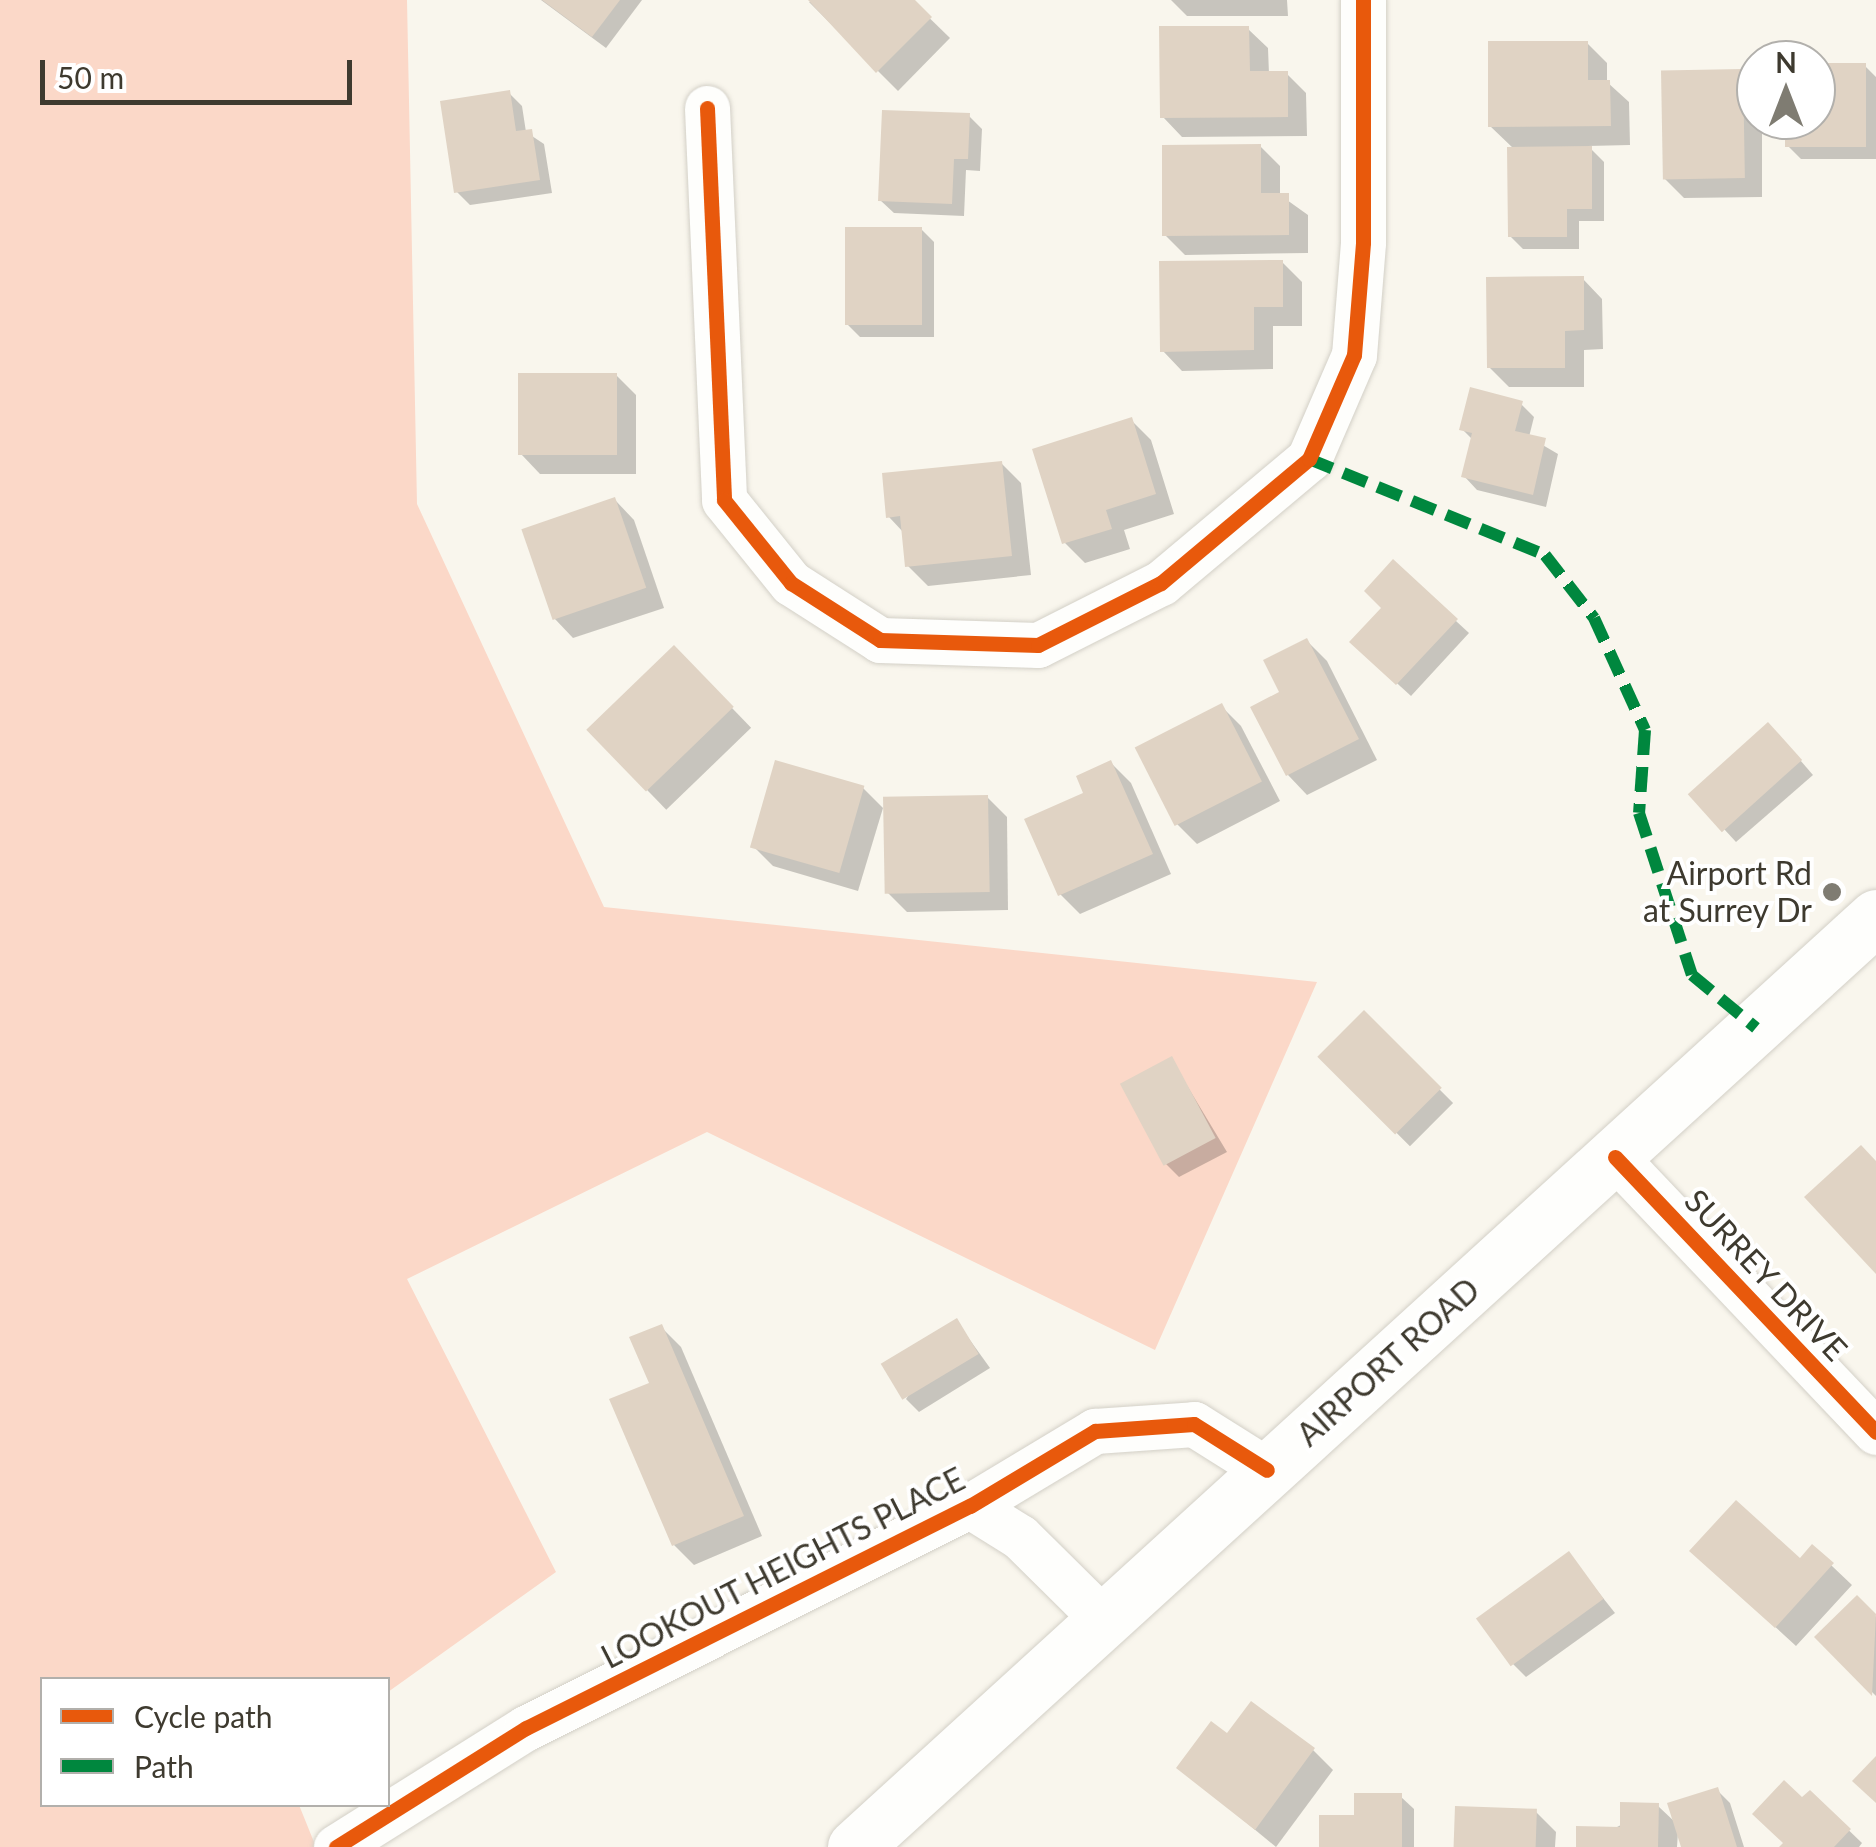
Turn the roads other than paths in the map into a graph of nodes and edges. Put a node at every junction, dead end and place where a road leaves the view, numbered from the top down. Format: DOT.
graph roads {
  1 [pos="1362,0"];
  2 [pos="708,108"];
  3 [pos="1876,918"];
  4 [pos="1615,1157"];
  5 [pos="1876,1432"];
  6 [pos="1267,1470"];
  7 [pos="970,1506"];
  8 [pos="1104,1620"];
  9 [pos="336,1847"];
  10 [pos="856,1847"];
  1 -- 2 [label="street"];
  3 -- 4 [label="main road, AIRPORT ROAD"];
  4 -- 5 [label="street, SURREY DRIVE"];
  4 -- 6 [label="main road, AIRPORT ROAD"];
  6 -- 7 [label="street, LOOKOUT HEIGHTS PLACE"];
  6 -- 8 [label="main road, AIRPORT ROAD"];
  7 -- 8 [label="street, LOOKOUT HEIGHTS PLACE"];
  7 -- 9 [label="street, LOOKOUT HEIGHTS PLACE"];
  8 -- 10 [label="main road, AIRPORT ROAD"];
}
